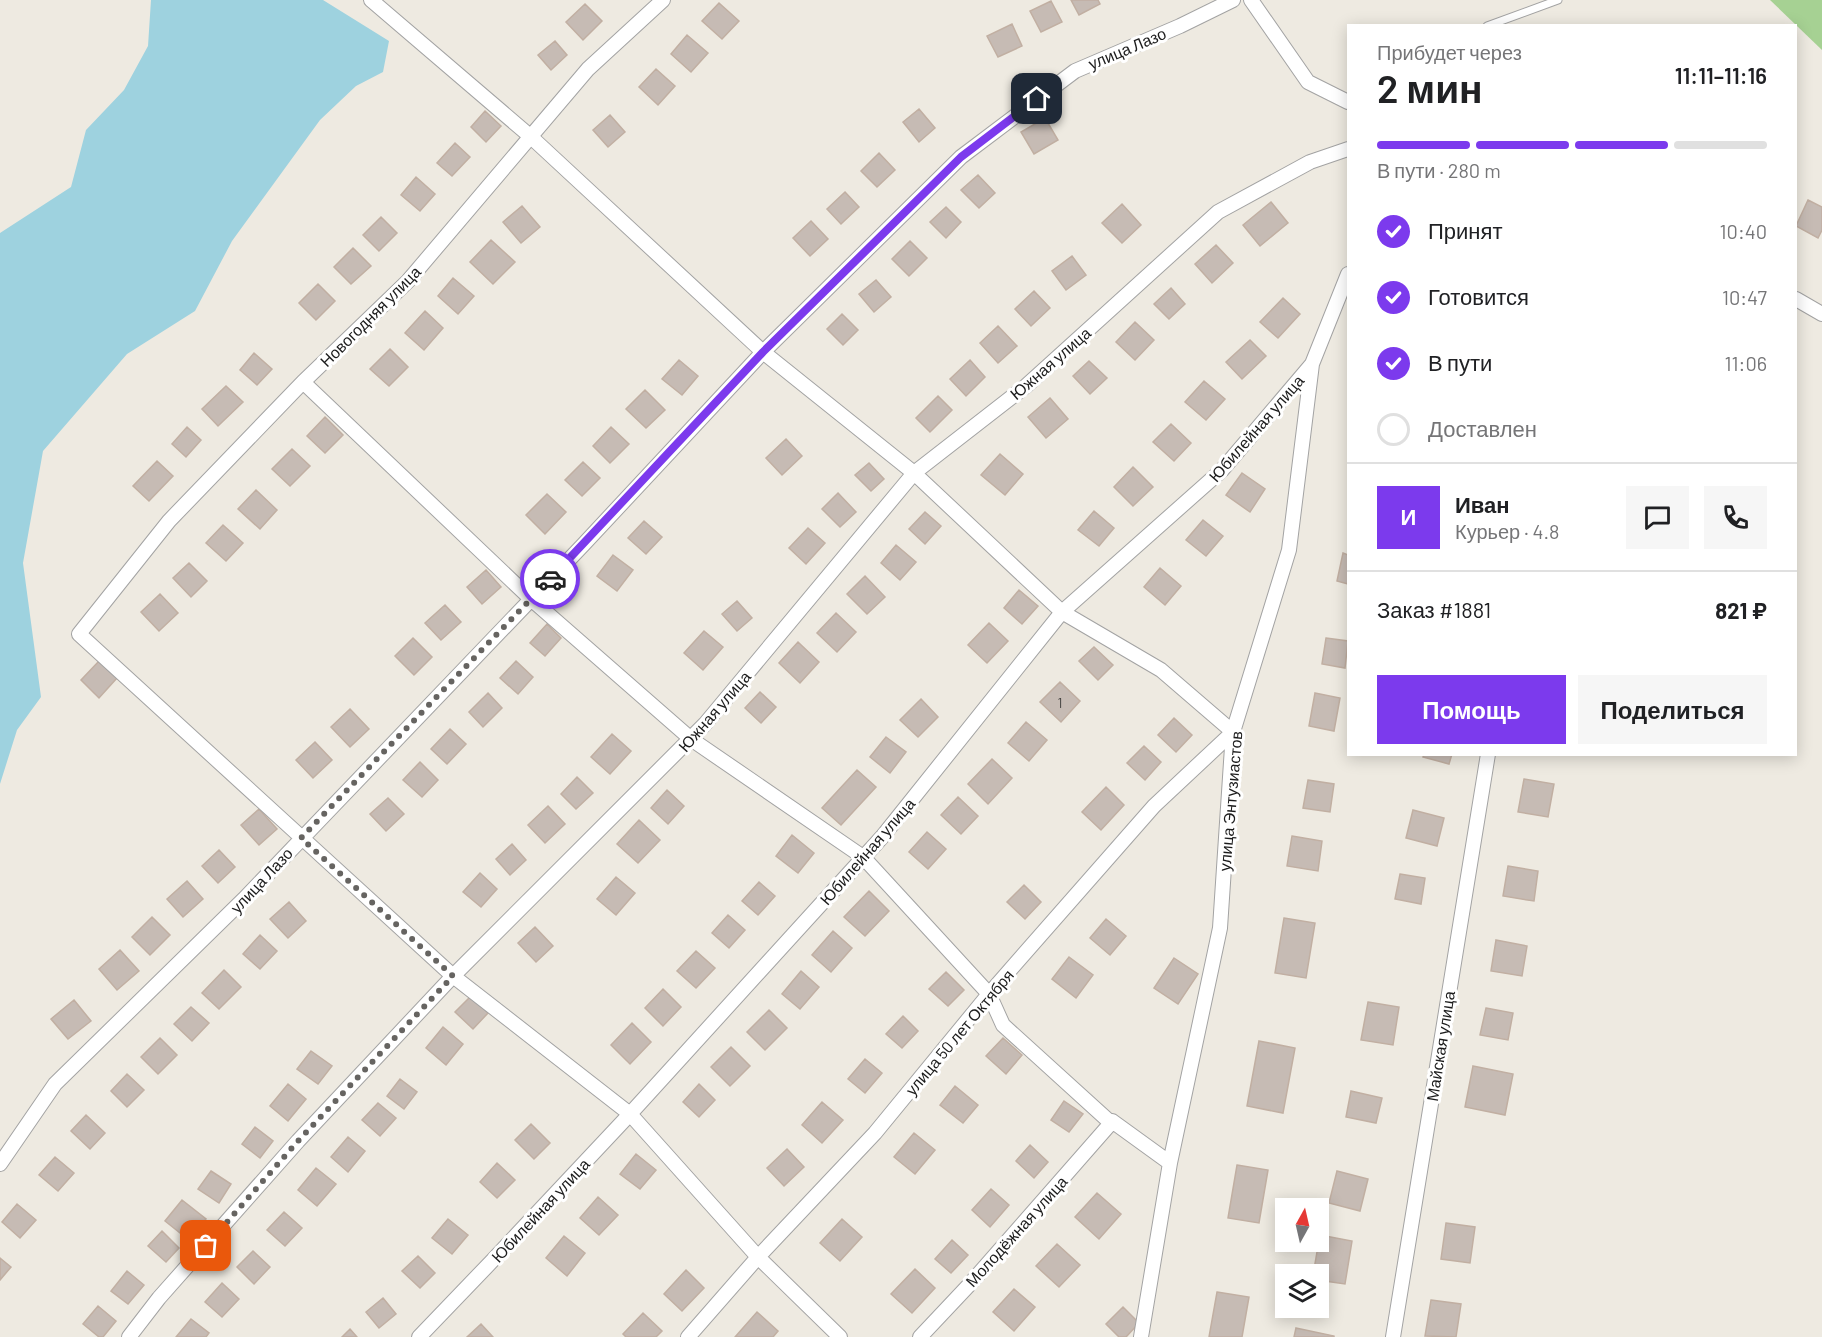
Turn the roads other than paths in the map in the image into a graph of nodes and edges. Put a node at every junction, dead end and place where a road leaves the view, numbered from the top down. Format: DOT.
graph roads {
  1 [pos="370,0"];
  2 [pos="663,0"];
  3 [pos="1233,0"];
  4 [pos="1251,0"];
  5 [pos="1558,0"];
  6 [pos="1492,24"];
  7 [pos="1347,102"];
  8 [pos="530,136"];
  9 [pos="1347,149"];
  10 [pos="1347,276"];
  11 [pos="1797,300"];
  12 [pos="1822,314"];
  13 [pos="763,352"];
  14 [pos="1312,364"];
  15 [pos="303,382"];
  16 [pos="914,473"];
  17 [pos="531,599"];
  18 [pos="1062,612"];
  19 [pos="1233,732"];
  20 [pos="691,739"];
  21 [pos="1488,756"];
  22 [pos="301,838"];
  23 [pos="863,857"];
  24 [pos="453,976"];
  25 [pos="989,994"];
  26 [pos="630,1114"];
  27 [pos="1111,1123"];
  28 [pos="1170,1162"];
  29 [pos="0,1164"];
  30 [pos="758,1257"];
  31 [pos="129,1337"];
  32 [pos="419,1337"];
  33 [pos="688,1337"];
  34 [pos="840,1337"];
  35 [pos="920,1337"];
  36 [pos="1141,1337"];
  37 [pos="1393,1337"];
  1 -- 8 [label="street"];
  2 -- 8 [label="street, Новогодняя улица"];
  3 -- 13 [label="street, улица Лазо"];
  4 -- 7 [label="street"];
  5 -- 6 [label="lane"];
  8 -- 13 [label="street"];
  8 -- 15 [label="street, Новогодняя улица"];
  9 -- 16 [label="street, Южная улица"];
  10 -- 14 [label="street, улица Энтузиастов"];
  11 -- 12 [label="street"];
  13 -- 16 [label="street"];
  13 -- 17 [label="street, улица Лазо"];
  14 -- 18 [label="street, Юбилейная улица"];
  14 -- 19 [label="street, улица Энтузиастов"];
  15 -- 17 [label="street"];
  15 -- 22 [label="street, Новогодняя улица"];
  16 -- 18 [label="street"];
  16 -- 20 [label="street, Южная улица"];
  17 -- 20 [label="street"];
  17 -- 22 [label="street, улица Лазо"];
  18 -- 19 [label="street"];
  18 -- 23 [label="street, Юбилейная улица"];
  19 -- 25 [label="street, улица 50 лет Октября"];
  19 -- 28 [label="street, улица Энтузиастов"];
  20 -- 23 [label="street"];
  20 -- 24 [label="street, Южная улица"];
  21 -- 37 [label="street, Майская улица"];
  22 -- 24 [label="street"];
  22 -- 29 [label="street, улица Лазо"];
  23 -- 25 [label="street"];
  23 -- 26 [label="street, Юбилейная улица"];
  24 -- 26 [label="street"];
  24 -- 31 [label="street, Южная улица"];
  25 -- 27 [label="street"];
  25 -- 30 [label="street, улица 50 лет Октября"];
  26 -- 30 [label="street"];
  26 -- 32 [label="street, Юбилейная улица"];
  27 -- 28 [label="street"];
  27 -- 35 [label="street, Молодёжная улица"];
  28 -- 36 [label="street, улица Энтузиастов"];
  30 -- 33 [label="street, улица 50 лет Октября"];
  30 -- 34 [label="street"];
}
